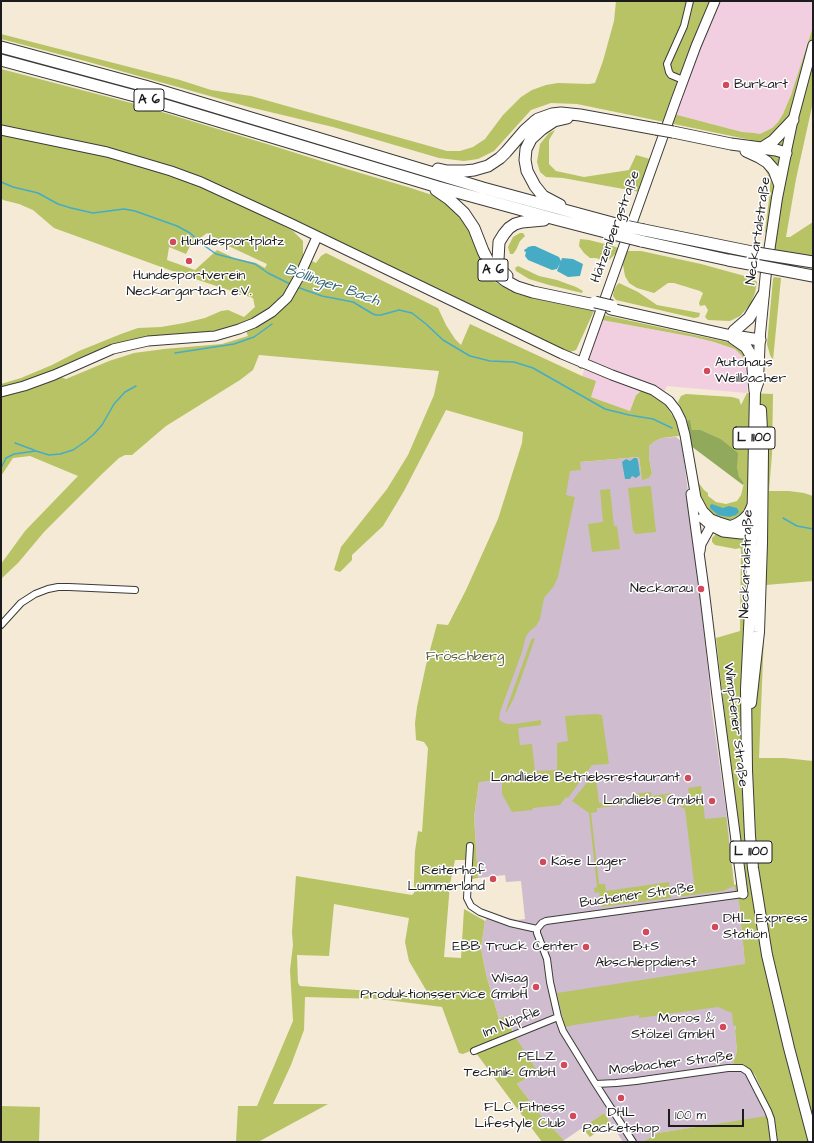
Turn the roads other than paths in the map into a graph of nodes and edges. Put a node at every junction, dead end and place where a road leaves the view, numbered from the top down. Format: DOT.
graph roads {
  1 [pos="690,1"];
  2 [pos="715,1"];
  3 [pos="813,45"];
  4 [pos="1,47"];
  5 [pos="1,60"];
  6 [pos="683,80"];
  7 [pos="793,120"];
  8 [pos="1,130"];
  9 [pos="655,131"];
  10 [pos="672,134"];
  11 [pos="762,148"];
  12 [pos="746,151"];
  13 [pos="785,156"];
  14 [pos="405,165"];
  15 [pos="780,183"];
  16 [pos="429,185"];
  17 [pos="572,212"];
  18 [pos="555,219"];
  19 [pos="615,229"];
  20 [pos="317,237"];
  21 [pos="813,262"];
  22 [pos="813,276"];
  23 [pos="763,295"];
  24 [pos="595,304"];
  25 [pos="731,333"];
  26 [pos="760,337"];
  27 [pos="582,363"];
  28 [pos="757,386"];
  29 [pos="1,392"];
  30 [pos="686,434"];
  31 [pos="756,502"];
  32 [pos="692,503"];
  33 [pos="711,522"];
  34 [pos="730,526"];
  35 [pos="752,531"];
  36 [pos="762,531"];
  37 [pos="700,559"];
  38 [pos="135,590"];
  39 [pos="1,625"];
  40 [pos="747,747"];
  41 [pos="470,846"];
  42 [pos="743,894"];
  43 [pos="537,929"];
  44 [pos="558,1017"];
  45 [pos="474,1051"];
  46 [pos="596,1084"];
  47 [pos="813,1139"];
  48 [pos="633,1142"];
  49 [pos="774,1142"];
  1 -- 6 [label="street"];
  2 -- 6 [label="street, Hätzenbergstraße"];
  3 -- 7 [label="street, L 1100"];
  4 -- 14 [label="highway, A 6"];
  5 -- 16 [label="highway, A 6"];
  6 -- 27 [label="street, Hätzenbergstraße"];
  7 -- 11 [label="highway"];
  7 -- 13 [label="street, L 1100"];
  8 -- 20 [label="street, Wimpfener Straße"];
  9 -- 10 [label="highway, bridge"];
  9 -- 14 [label="highway"];
  9 -- 17 [label="highway"];
  10 -- 11 [label="highway"];
  10 -- 12 [label="highway"];
  11 -- 13 [label="highway"];
  12 -- 13 [label="highway"];
  12 -- 15 [label="highway"];
  13 -- 15 [label="main road, Neckartalstraße / L 1100"];
  14 -- 17 [label="highway, A 6"];
  15 -- 23 [label="main road, Neckartalstraße / L 1100"];
  16 -- 18 [label="highway, A 6"];
  16 -- 24 [label="highway, A 6"];
  17 -- 19 [label="highway, A 6"];
  18 -- 19 [label="highway, A 6"];
  18 -- 24 [label="highway"];
  19 -- 21 [label="highway, A 6, bridge"];
  19 -- 22 [label="highway, A 6, bridge"];
  20 -- 27 [label="street, Wimpfener Straße"];
  20 -- 29 [label="street"];
  23 -- 25 [label="highway"];
  23 -- 26 [label="main road, Neckartalstraße / L 1100"];
  24 -- 25 [label="highway, bridge"];
  25 -- 26 [label="highway"];
  25 -- 28 [label="highway"];
  26 -- 28 [label="main road, Neckartalstraße / L 1100"];
  27 -- 30 [label="street, Wimpfener Straße"];
  28 -- 31 [label="main road, Neckartalstraße / L 1100"];
  28 -- 31 [label="main road, Neckartalstraße / L 1100"];
  30 -- 32 [label="street, Wimpfener Straße"];
  30 -- 33 [label="street, Wimpfener Straße"];
  31 -- 34 [label="street"];
  31 -- 35 [label="main road, Neckartalstraße / L 1100"];
  31 -- 36 [label="main road, Neckartalstraße / L 1100"];
  32 -- 33 [label="street"];
  32 -- 37 [label="street, Wimpfener Straße"];
  33 -- 34 [label="street"];
  33 -- 35 [label="street"];
  33 -- 37 [label="street, Wimpfener Straße"];
  34 -- 35 [label="street"];
  35 -- 36 [label="street"];
  35 -- 40 [label="main road, Neckartalstraße / L 1100"];
  36 -- 40 [label="main road, Neckartalstraße / L 1100"];
  37 -- 42 [label="street, Wimpfener Straße"];
  38 -- 39 [label="street"];
  40 -- 47 [label="main road, Neckartalstraße / L 1100"];
  41 -- 43 [label="street"];
  42 -- 43 [label="street, Buchener Straße"];
  43 -- 44 [label="street"];
  44 -- 45 [label="street, Im Näpfle"];
  44 -- 46 [label="street"];
  46 -- 48 [label="street"];
  46 -- 49 [label="street, Mosbacher Straße"];
}
